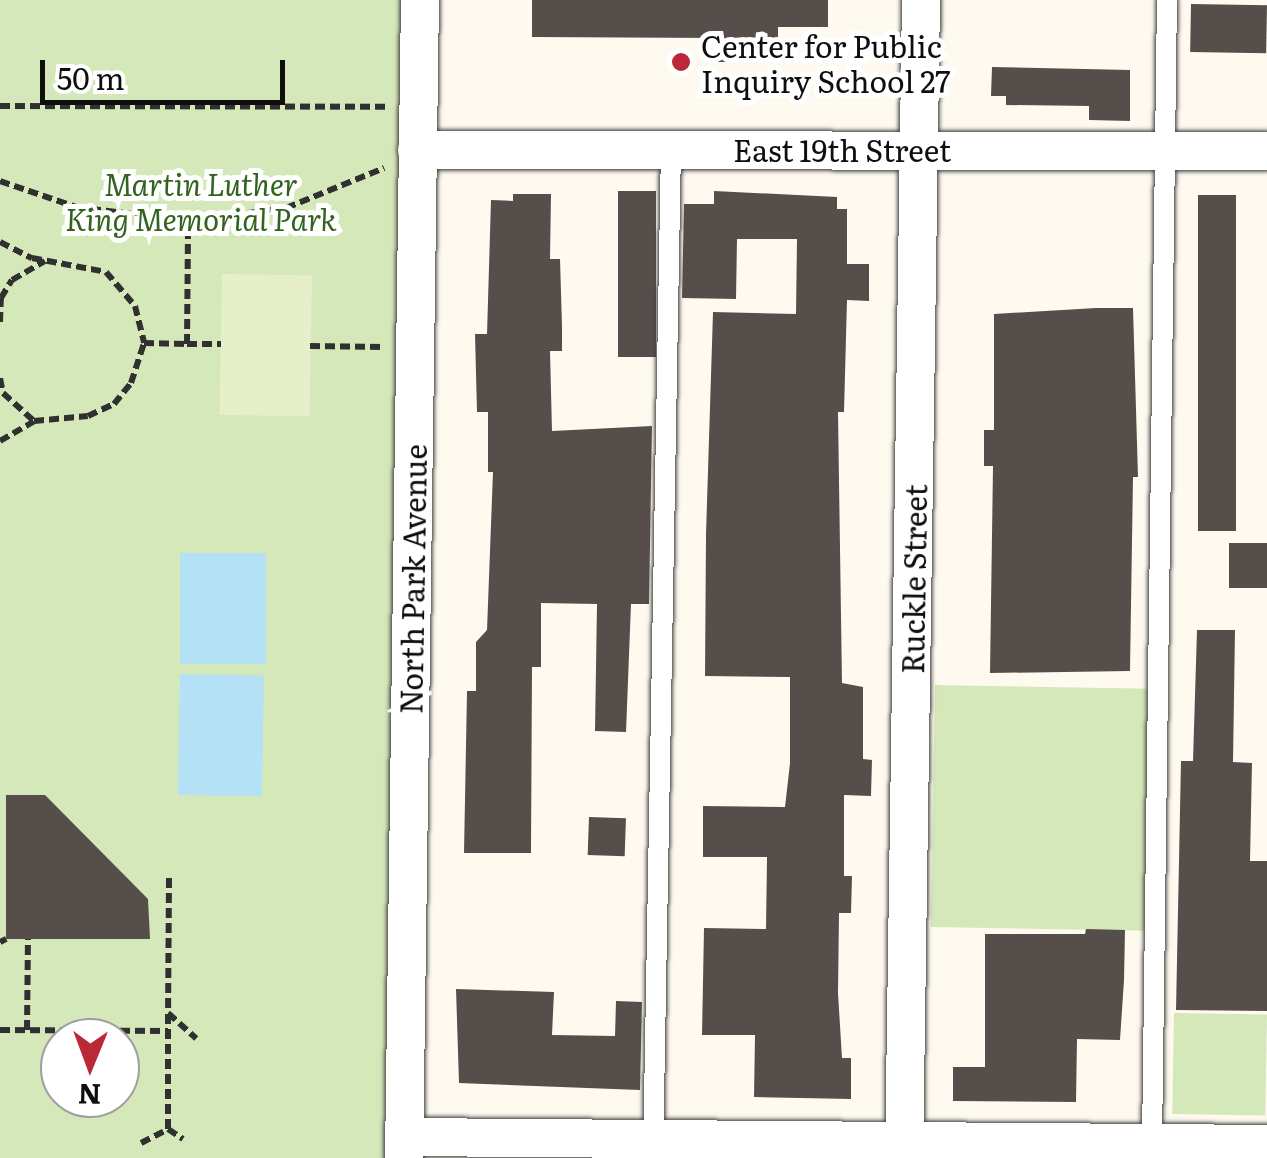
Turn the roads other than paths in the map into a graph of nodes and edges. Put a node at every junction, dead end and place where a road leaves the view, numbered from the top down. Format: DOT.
graph roads {
  1 [pos="420,0"];
  2 [pos="922,0"];
  3 [pos="1167,0"];
  4 [pos="671,149"];
  5 [pos="920,149"];
  6 [pos="1164,151"];
  7 [pos="1267,152"];
  8 [pos="407,154"];
  9 [pos="1267,1144"];
  10 [pos="404,1148"];
  11 [pos="1135,1148"];
  12 [pos="653,1149"];
  13 [pos="904,1150"];
  1 -- 8 [label="street, North Park Avenue"];
  2 -- 5 [label="street, Ruckle Street"];
  3 -- 6 [label="lane"];
  4 -- 5 [label="street, East 19th Street"];
  4 -- 8 [label="street, East 19th Street"];
  4 -- 12 [label="lane"];
  5 -- 6 [label="street, East 19th Street"];
  5 -- 13 [label="street, Ruckle Street"];
  6 -- 7 [label="street, East 19th Street"];
  6 -- 11 [label="lane"];
  8 -- 10 [label="street, North Park Avenue"];
  9 -- 11 [label="street"];
  10 -- 12 [label="street"];
  11 -- 13 [label="street"];
  12 -- 13 [label="street"];
}
